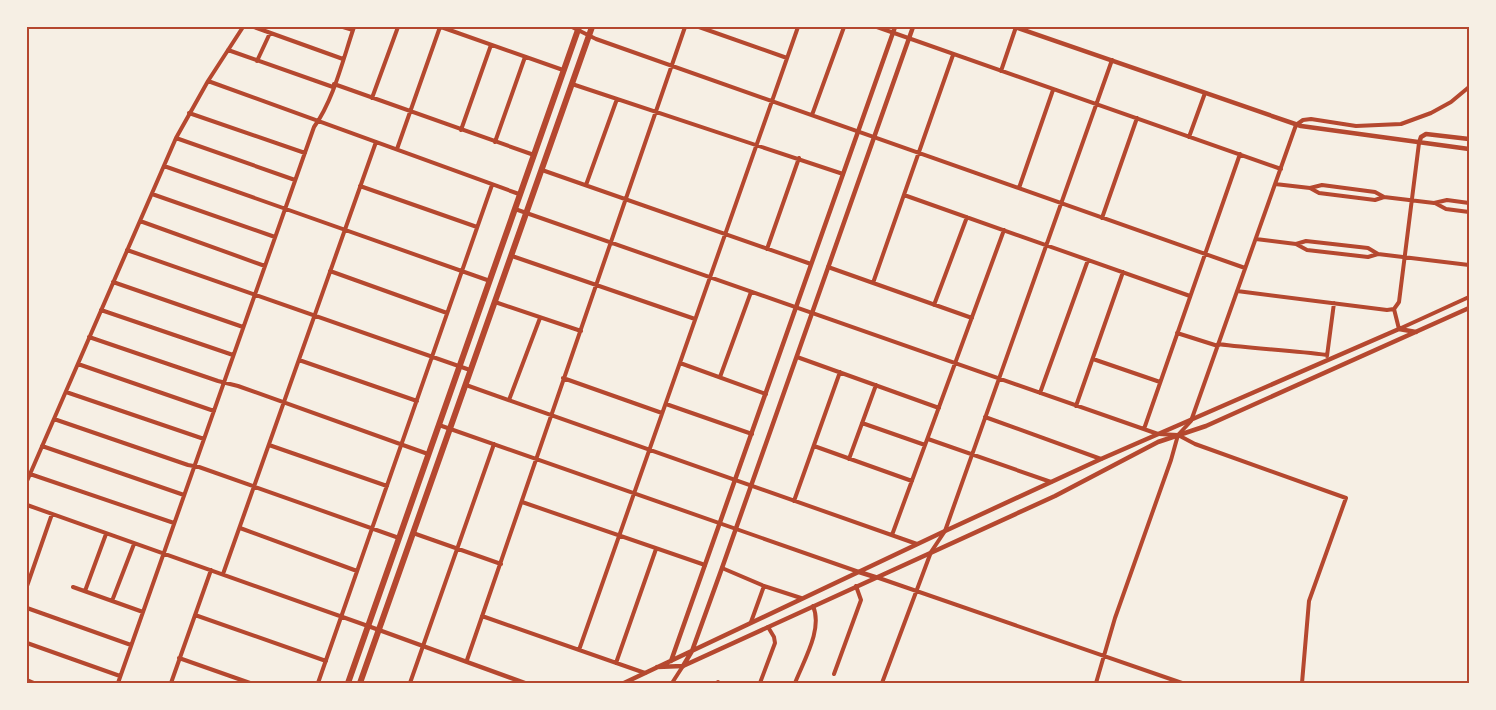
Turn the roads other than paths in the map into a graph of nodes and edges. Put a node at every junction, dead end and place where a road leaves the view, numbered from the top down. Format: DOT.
graph roads {
  1 [pos="243,27"];
  2 [pos="254,27"];
  3 [pos="343,27"];
  4 [pos="398,27"];
  5 [pos="440,27"];
  6 [pos="592,27"];
  7 [pos="685,27"];
  8 [pos="699,27"];
  9 [pos="798,27"];
  10 [pos="844,27"];
  11 [pos="877,27"];
  12 [pos="895,27"];
  13 [pos="914,27"];
  14 [pos="1016,27"];
  15 [pos="576,28"];
  16 [pos="353,29"];
  17 [pos="270,33"];
  18 [pos="893,34"];
  19 [pos="588,36"];
  20 [pos="909,39"];
  21 [pos="491,45"];
  22 [pos="228,50"];
  23 [pos="953,55"];
  24 [pos="525,57"];
  25 [pos="787,58"];
  26 [pos="343,59"];
  27 [pos="257,60"];
  28 [pos="1112,60"];
  29 [pos="671,66"];
  30 [pos="564,71"];
  31 [pos="1001,71"];
  32 [pos="208,81"];
  33 [pos="572,84"];
  34 [pos="333,86"];
  35 [pos="1469,87"];
  36 [pos="1053,89"];
  37 [pos="1205,93"];
  38 [pos="372,98"];
  39 [pos="617,99"];
  40 [pos="772,101"];
  41 [pos="1096,104"];
  42 [pos="410,111"];
  43 [pos="189,113"];
  44 [pos="655,113"];
  45 [pos="812,115"];
  46 [pos="1137,118"];
  47 [pos="318,121"];
  48 [pos="1296,125"];
  49 [pos="461,130"];
  50 [pos="858,132"];
  51 [pos="874,137"];
  52 [pos="1189,137"];
  53 [pos="176,138"];
  54 [pos="1469,139"];
  55 [pos="376,142"];
  56 [pos="495,142"];
  57 [pos="1419,143"];
  58 [pos="756,145"];
  59 [pos="1469,149"];
  60 [pos="397,150"];
  61 [pos="305,153"];
  62 [pos="918,153"];
  63 [pos="1240,154"];
  64 [pos="534,155"];
  65 [pos="799,158"];
  66 [pos="164,166"];
  67 [pos="1281,169"];
  68 [pos="542,170"];
  69 [pos="843,174"];
  70 [pos="295,180"];
  71 [pos="492,184"];
  72 [pos="1275,184"];
  73 [pos="586,185"];
  74 [pos="360,186"];
  75 [pos="1019,188"];
  76 [pos="1310,188"];
  77 [pos="152,194"];
  78 [pos="520,195"];
  79 [pos="904,195"];
  80 [pos="1384,197"];
  81 [pos="625,199"];
  82 [pos="1412,200"];
  83 [pos="1434,202"];
  84 [pos="1061,203"];
  85 [pos="1469,203"];
  86 [pos="285,208"];
  87 [pos="515,209"];
  88 [pos="1469,212"];
  89 [pos="526,213"];
  90 [pos="967,218"];
  91 [pos="1102,218"];
  92 [pos="140,220"];
  93 [pos="477,227"];
  94 [pos="345,229"];
  95 [pos="1004,230"];
  96 [pos="725,234"];
  97 [pos="275,237"];
  98 [pos="1256,239"];
  99 [pos="610,242"];
  100 [pos="1296,244"];
  101 [pos="1046,245"];
  102 [pos="767,249"];
  103 [pos="127,250"];
  104 [pos="1205,254"];
  105 [pos="1378,254"];
  106 [pos="511,255"];
  107 [pos="1405,258"];
  108 [pos="1088,260"];
  109 [pos="812,264"];
  110 [pos="1469,265"];
  111 [pos="265,266"];
  112 [pos="828,267"];
  113 [pos="1245,268"];
  114 [pos="330,271"];
  115 [pos="462,271"];
  116 [pos="1123,272"];
  117 [pos="710,277"];
  118 [pos="490,281"];
  119 [pos="113,282"];
  120 [pos="873,283"];
  121 [pos="597,285"];
  122 [pos="1237,291"];
  123 [pos="751,292"];
  124 [pos="255,295"];
  125 [pos="1190,296"];
  126 [pos="1469,297"];
  127 [pos="495,302"];
  128 [pos="1334,303"];
  129 [pos="934,305"];
  130 [pos="796,308"];
  131 [pos="1469,308"];
  132 [pos="1394,309"];
  133 [pos="101,310"];
  134 [pos="447,313"];
  135 [pos="812,313"];
  136 [pos="315,315"];
  137 [pos="540,318"];
  138 [pos="972,318"];
  139 [pos="695,319"];
  140 [pos="243,327"];
  141 [pos="1399,329"];
  142 [pos="581,331"];
  143 [pos="1419,332"];
  144 [pos="1177,333"];
  145 [pos="90,337"];
  146 [pos="1218,345"];
  147 [pos="1327,355"];
  148 [pos="233,356"];
  149 [pos="432,357"];
  150 [pos="796,357"];
  151 [pos="1093,359"];
  152 [pos="299,360"];
  153 [pos="1330,361"];
  154 [pos="680,363"];
  155 [pos="955,363"];
  156 [pos="78,364"];
  157 [pos="459,366"];
  158 [pos="470,370"];
  159 [pos="840,372"];
  160 [pos="563,378"];
  161 [pos="720,378"];
  162 [pos="999,379"];
  163 [pos="224,382"];
  164 [pos="1160,382"];
  165 [pos="465,385"];
  166 [pos="876,385"];
  167 [pos="66,392"];
  168 [pos="1040,393"];
  169 [pos="766,394"];
  170 [pos="509,400"];
  171 [pos="417,401"];
  172 [pos="284,402"];
  173 [pos="666,404"];
  174 [pos="1076,406"];
  175 [pos="939,408"];
  176 [pos="214,411"];
  177 [pos="662,413"];
  178 [pos="550,415"];
  179 [pos="985,417"];
  180 [pos="54,419"];
  181 [pos="1191,421"];
  182 [pos="862,423"];
  183 [pos="439,425"];
  184 [pos="450,429"];
  185 [pos="1144,429"];
  186 [pos="752,434"];
  187 [pos="1158,434"];
  188 [pos="1178,435"];
  189 [pos="204,439"];
  190 [pos="927,439"];
  191 [pos="401,444"];
  192 [pos="494,444"];
  193 [pos="269,445"];
  194 [pos="925,445"];
  195 [pos="42,446"];
  196 [pos="814,446"];
  197 [pos="649,450"];
  198 [pos="428,454"];
  199 [pos="971,455"];
  200 [pos="537,459"];
  201 [pos="849,459"];
  202 [pos="1101,459"];
  203 [pos="194,466"];
  204 [pos="30,474"];
  205 [pos="735,480"];
  206 [pos="27,481"];
  207 [pos="912,482"];
  208 [pos="1052,482"];
  209 [pos="751,485"];
  210 [pos="387,486"];
  211 [pos="254,487"];
  212 [pos="634,493"];
  213 [pos="184,495"];
  214 [pos="794,501"];
  215 [pos="522,502"];
  216 [pos="27,505"];
  217 [pos="52,514"];
  218 [pos="174,523"];
  219 [pos="720,523"];
  220 [pos="240,528"];
  221 [pos="372,529"];
  222 [pos="736,529"];
  223 [pos="945,531"];
  224 [pos="413,532"];
  225 [pos="106,534"];
  226 [pos="892,535"];
  227 [pos="619,536"];
  228 [pos="399,538"];
  229 [pos="134,544"];
  230 [pos="918,544"];
  231 [pos="457,549"];
  232 [pos="656,549"];
  233 [pos="931,552"];
  234 [pos="164,554"];
  235 [pos="501,564"];
  236 [pos="705,566"];
  237 [pos="722,568"];
  238 [pos="211,570"];
  239 [pos="357,571"];
  240 [pos="859,572"];
  241 [pos="223,574"];
  242 [pos="875,577"];
  243 [pos="27,586"];
  244 [pos="764,586"];
  245 [pos="856,586"];
  246 [pos="73,587"];
  247 [pos="84,591"];
  248 [pos="915,591"];
  249 [pos="801,598"];
  250 [pos="112,601"];
  251 [pos="813,606"];
  252 [pos="27,608"];
  253 [pos="143,612"];
  254 [pos="195,615"];
  255 [pos="341,616"];
  256 [pos="482,616"];
  257 [pos="751,622"];
  258 [pos="368,626"];
  259 [pos="768,627"];
  260 [pos="379,630"];
  261 [pos="27,643"];
  262 [pos="131,645"];
  263 [pos="423,645"];
  264 [pos="579,650"];
  265 [pos="692,651"];
  266 [pos="1105,656"];
  267 [pos="179,658"];
  268 [pos="466,660"];
  269 [pos="671,660"];
  270 [pos="326,661"];
  271 [pos="616,663"];
  272 [pos="683,666"];
  273 [pos="657,667"];
  274 [pos="672,668"];
  275 [pos="645,673"];
  276 [pos="834,674"];
  277 [pos="120,676"];
  278 [pos="674,677"];
  279 [pos="27,680"];
  280 [pos="34,683"];
  281 [pos="117,683"];
  282 [pos="171,683"];
  283 [pos="250,683"];
  284 [pos="318,683"];
  285 [pos="348,683"];
  286 [pos="360,683"];
  287 [pos="410,683"];
  288 [pos="525,683"];
  289 [pos="624,683"];
  290 [pos="672,683"];
  291 [pos="760,683"];
  292 [pos="795,683"];
  293 [pos="882,683"];
  294 [pos="1096,683"];
  295 [pos="1182,683"];
  296 [pos="1302,683"];
  1 -- 22 [label="street"];
  2 -- 17 [label="street"];
  3 -- 16 [label="street"];
  4 -- 38 [label="street"];
  5 -- 21 [label="street"];
  5 -- 42 [label="street"];
  6 -- 19 [label="main road"];
  7 -- 29 [label="street"];
  8 -- 25 [label="street"];
  9 -- 25 [label="street"];
  10 -- 45 [label="street"];
  11 -- 18 [label="street"];
  12 -- 18 [label="street"];
  13 -- 20 [label="street"];
  14 -- 28 [label="street"];
  14 -- 31 [label="street"];
  15 -- 19 [label="street"];
  15 -- 30 [label="main road"];
  16 -- 26 [label="street"];
  17 -- 26 [label="street"];
  17 -- 27 [label="street"];
  18 -- 20 [label="street"];
  18 -- 50 [label="street"];
  19 -- 29 [label="street"];
  19 -- 33 [label="main road"];
  20 -- 23 [label="street"];
  20 -- 51 [label="street"];
  21 -- 24 [label="street"];
  21 -- 49 [label="street"];
  22 -- 27 [label="street"];
  22 -- 32 [label="street"];
  23 -- 31 [label="street"];
  23 -- 62 [label="street"];
  24 -- 30 [label="street"];
  24 -- 56 [label="street"];
  25 -- 40 [label="street"];
  26 -- 34 [label="street"];
  27 -- 34 [label="street"];
  28 -- 37 [label="street"];
  28 -- 41 [label="street"];
  29 -- 40 [label="street"];
  29 -- 44 [label="street"];
  30 -- 64 [label="main road"];
  31 -- 36 [label="street"];
  32 -- 43 [label="street"];
  32 -- 47 [label="street"];
  33 -- 39 [label="street"];
  33 -- 68 [label="main road"];
  34 -- 38 [label="street"];
  34 -- 47 [label="street"];
  35 -- 48 [label="street"];
  36 -- 41 [label="street"];
  36 -- 75 [label="street"];
  37 -- 48 [label="street"];
  37 -- 52 [label="street"];
  38 -- 42 [label="street"];
  39 -- 44 [label="street"];
  39 -- 73 [label="street"];
  40 -- 45 [label="street"];
  40 -- 58 [label="street"];
  41 -- 46 [label="street"];
  41 -- 84 [label="street"];
  42 -- 49 [label="street"];
  42 -- 60 [label="street"];
  43 -- 53 [label="street"];
  43 -- 61 [label="street"];
  44 -- 58 [label="street"];
  44 -- 81 [label="street"];
  45 -- 50 [label="street"];
  46 -- 52 [label="street"];
  46 -- 91 [label="street"];
  47 -- 55 [label="street"];
  47 -- 61 [label="street"];
  48 -- 57 [label="street"];
  48 -- 67 [label="street"];
  49 -- 56 [label="street"];
  50 -- 51 [label="street"];
  50 -- 69 [label="street"];
  51 -- 62 [label="street"];
  51 -- 112 [label="street"];
  52 -- 63 [label="street"];
  53 -- 66 [label="street"];
  53 -- 70 [label="street"];
  54 -- 57 [label="street"];
  55 -- 60 [label="street"];
  55 -- 74 [label="street"];
  56 -- 64 [label="street"];
  57 -- 59 [label="street"];
  57 -- 82 [label="street"];
  58 -- 65 [label="street"];
  58 -- 96 [label="street"];
  60 -- 71 [label="street"];
  61 -- 70 [label="street"];
  62 -- 75 [label="street"];
  62 -- 79 [label="street"];
  63 -- 67 [label="street"];
  63 -- 104 [label="street"];
  64 -- 78 [label="main road"];
  65 -- 69 [label="street"];
  65 -- 102 [label="street"];
  66 -- 77 [label="street"];
  66 -- 86 [label="street"];
  67 -- 72 [label="street"];
  68 -- 73 [label="street"];
  68 -- 89 [label="main road"];
  69 -- 109 [label="street"];
  70 -- 86 [label="street"];
  71 -- 78 [label="street"];
  71 -- 93 [label="street"];
  72 -- 76 [label="street"];
  72 -- 98 [label="street"];
  73 -- 81 [label="street"];
  74 -- 93 [label="street"];
  74 -- 94 [label="street"];
  75 -- 84 [label="street"];
  76 -- 80 [label="street"];
  76 -- 80 [label="street"];
  77 -- 92 [label="street"];
  77 -- 97 [label="street"];
  78 -- 87 [label="main road"];
  79 -- 90 [label="street"];
  79 -- 120 [label="street"];
  80 -- 82 [label="street"];
  81 -- 96 [label="street"];
  81 -- 99 [label="street"];
  82 -- 83 [label="street"];
  82 -- 107 [label="street"];
  83 -- 85 [label="street"];
  83 -- 88 [label="street"];
  84 -- 91 [label="street"];
  84 -- 101 [label="street"];
  86 -- 94 [label="street"];
  86 -- 97 [label="street"];
  87 -- 89 [label="street"];
  87 -- 118 [label="main road"];
  89 -- 99 [label="street"];
  89 -- 106 [label="main road"];
  90 -- 95 [label="street"];
  90 -- 129 [label="street"];
  91 -- 104 [label="street"];
  92 -- 103 [label="street"];
  92 -- 111 [label="street"];
  93 -- 115 [label="street"];
  94 -- 114 [label="street"];
  94 -- 115 [label="street"];
  95 -- 101 [label="street"];
  95 -- 138 [label="street"];
  96 -- 102 [label="street"];
  96 -- 117 [label="street"];
  97 -- 111 [label="street"];
  98 -- 100 [label="street"];
  98 -- 113 [label="street"];
  99 -- 117 [label="street"];
  99 -- 121 [label="street"];
  100 -- 105 [label="street"];
  100 -- 105 [label="street"];
  101 -- 108 [label="street"];
  101 -- 162 [label="street"];
  102 -- 109 [label="street"];
  103 -- 119 [label="street"];
  103 -- 124 [label="street"];
  104 -- 113 [label="street"];
  104 -- 125 [label="street"];
  105 -- 107 [label="street"];
  106 -- 121 [label="street"];
  106 -- 127 [label="main road"];
  107 -- 110 [label="street"];
  107 -- 132 [label="street"];
  108 -- 116 [label="street"];
  108 -- 168 [label="street"];
  109 -- 130 [label="street"];
  111 -- 124 [label="street"];
  112 -- 120 [label="street"];
  112 -- 135 [label="street"];
  113 -- 122 [label="street"];
  114 -- 134 [label="street"];
  114 -- 136 [label="street"];
  115 -- 118 [label="street"];
  115 -- 134 [label="street"];
  116 -- 125 [label="street"];
  116 -- 151 [label="street"];
  117 -- 123 [label="street"];
  117 -- 139 [label="street"];
  118 -- 157 [label="main road"];
  119 -- 133 [label="street"];
  119 -- 140 [label="street"];
  120 -- 129 [label="street"];
  121 -- 139 [label="street"];
  121 -- 142 [label="street"];
  122 -- 128 [label="street"];
  122 -- 146 [label="street"];
  123 -- 130 [label="street"];
  123 -- 161 [label="street"];
  124 -- 136 [label="street"];
  124 -- 140 [label="street"];
  125 -- 144 [label="street"];
  126 -- 141 [label="street"];
  127 -- 137 [label="street"];
  127 -- 158 [label="main road"];
  128 -- 132 [label="street"];
  128 -- 147 [label="street"];
  129 -- 138 [label="street"];
  130 -- 135 [label="street"];
  130 -- 169 [label="street"];
  131 -- 143 [label="street"];
  132 -- 141 [label="street"];
  133 -- 145 [label="street"];
  133 -- 148 [label="street"];
  134 -- 149 [label="street"];
  135 -- 150 [label="street"];
  135 -- 155 [label="street"];
  136 -- 149 [label="street"];
  136 -- 152 [label="street"];
  137 -- 142 [label="street"];
  137 -- 170 [label="street"];
  138 -- 155 [label="street"];
  139 -- 154 [label="street"];
  140 -- 148 [label="street"];
  141 -- 143 [label="street"];
  141 -- 153 [label="street"];
  142 -- 160 [label="street"];
  143 -- 188 [label="street"];
  144 -- 146 [label="street"];
  144 -- 164 [label="street"];
  145 -- 156 [label="street"];
  145 -- 163 [label="street"];
  146 -- 147 [label="street"];
  146 -- 181 [label="street"];
  147 -- 153 [label="street"];
  148 -- 163 [label="street"];
  149 -- 157 [label="street"];
  149 -- 171 [label="street"];
  150 -- 159 [label="street"];
  150 -- 209 [label="street"];
  151 -- 164 [label="street"];
  151 -- 174 [label="street"];
  152 -- 171 [label="street"];
  152 -- 172 [label="street"];
  153 -- 181 [label="street"];
  154 -- 161 [label="street"];
  154 -- 173 [label="street"];
  155 -- 162 [label="street"];
  155 -- 175 [label="street"];
  156 -- 167 [label="street"];
  156 -- 176 [label="street"];
  157 -- 158 [label="street"];
  157 -- 183 [label="main road"];
  158 -- 165 [label="main road"];
  159 -- 166 [label="street"];
  159 -- 196 [label="street"];
  160 -- 177 [label="street"];
  160 -- 178 [label="street"];
  161 -- 169 [label="street"];
  162 -- 168 [label="street"];
  162 -- 179 [label="street"];
  163 -- 172 [label="street"];
  163 -- 176 [label="street"];
  164 -- 185 [label="street"];
  165 -- 170 [label="street"];
  165 -- 184 [label="main road"];
  166 -- 175 [label="street"];
  166 -- 182 [label="street"];
  167 -- 180 [label="street"];
  167 -- 189 [label="street"];
  168 -- 174 [label="street"];
  169 -- 186 [label="street"];
  170 -- 178 [label="street"];
  171 -- 191 [label="street"];
  172 -- 191 [label="street"];
  172 -- 193 [label="street"];
  173 -- 177 [label="street"];
  173 -- 186 [label="street"];
  174 -- 185 [label="street"];
  175 -- 190 [label="street"];
  176 -- 189 [label="street"];
  177 -- 197 [label="street"];
  178 -- 197 [label="street"];
  178 -- 200 [label="street"];
  179 -- 199 [label="street"];
  179 -- 202 [label="street"];
  180 -- 195 [label="street"];
  180 -- 203 [label="street"];
  181 -- 187 [label="street"];
  181 -- 188 [label="street"];
  182 -- 194 [label="street"];
  182 -- 201 [label="street"];
  183 -- 184 [label="street"];
  183 -- 198 [label="main road"];
  184 -- 192 [label="street"];
  184 -- 224 [label="main road"];
  185 -- 187 [label="street"];
  186 -- 205 [label="street"];
  187 -- 188 [label="street"];
  187 -- 202 [label="street"];
  188 -- 233 [label="street"];
  188 -- 266 [label="street"];
  188 -- 296 [label="street"];
  189 -- 203 [label="street"];
  190 -- 194 [label="street"];
  190 -- 199 [label="street"];
  191 -- 198 [label="street"];
  191 -- 210 [label="street"];
  192 -- 200 [label="street"];
  192 -- 231 [label="street"];
  193 -- 210 [label="street"];
  193 -- 211 [label="street"];
  194 -- 207 [label="street"];
  195 -- 204 [label="street"];
  195 -- 213 [label="street"];
  196 -- 201 [label="street"];
  196 -- 214 [label="street"];
  197 -- 205 [label="street"];
  197 -- 212 [label="street"];
  198 -- 228 [label="main road"];
  199 -- 208 [label="street"];
  199 -- 223 [label="street"];
  200 -- 212 [label="street"];
  200 -- 215 [label="street"];
  201 -- 207 [label="street"];
  202 -- 208 [label="street"];
  203 -- 211 [label="street"];
  203 -- 213 [label="street"];
  204 -- 206 [label="street"];
  204 -- 218 [label="street"];
  205 -- 209 [label="street"];
  205 -- 219 [label="street"];
  207 -- 226 [label="street"];
  208 -- 223 [label="street"];
  209 -- 214 [label="street"];
  209 -- 222 [label="street"];
  210 -- 221 [label="street"];
  211 -- 220 [label="street"];
  211 -- 221 [label="street"];
  212 -- 219 [label="street"];
  212 -- 227 [label="street"];
  213 -- 218 [label="street"];
  214 -- 226 [label="street"];
  215 -- 227 [label="street"];
  215 -- 235 [label="street"];
  216 -- 217 [label="street"];
  217 -- 225 [label="street"];
  217 -- 243 [label="street"];
  218 -- 234 [label="street"];
  219 -- 222 [label="street"];
  219 -- 236 [label="street"];
  220 -- 239 [label="street"];
  220 -- 241 [label="street"];
  221 -- 228 [label="street"];
  221 -- 239 [label="street"];
  222 -- 237 [label="street"];
  222 -- 240 [label="street"];
  223 -- 230 [label="street"];
  223 -- 233 [label="street"];
  224 -- 231 [label="street"];
  224 -- 260 [label="main road"];
  225 -- 229 [label="street"];
  225 -- 247 [label="street"];
  226 -- 230 [label="street"];
  227 -- 232 [label="street"];
  227 -- 264 [label="street"];
  228 -- 258 [label="main road"];
  229 -- 234 [label="street"];
  229 -- 250 [label="street"];
  230 -- 240 [label="street"];
  231 -- 235 [label="street"];
  231 -- 263 [label="street"];
  232 -- 236 [label="street"];
  232 -- 271 [label="street"];
  233 -- 242 [label="street"];
  233 -- 248 [label="street"];
  234 -- 238 [label="street"];
  234 -- 253 [label="street"];
  235 -- 256 [label="street"];
  236 -- 269 [label="street"];
  237 -- 244 [label="street"];
  237 -- 265 [label="street"];
  238 -- 241 [label="street"];
  238 -- 254 [label="street"];
  239 -- 255 [label="street"];
  240 -- 242 [label="street"];
  240 -- 249 [label="street"];
  241 -- 255 [label="street"];
  242 -- 245 [label="street"];
  242 -- 248 [label="street"];
  244 -- 249 [label="street"];
  244 -- 257 [label="street"];
  245 -- 251 [label="street"];
  245 -- 276 [label="street"];
  246 -- 247 [label="street"];
  247 -- 250 [label="street"];
  248 -- 266 [label="street"];
  248 -- 293 [label="street"];
  249 -- 257 [label="street"];
  250 -- 253 [label="street"];
  251 -- 259 [label="street"];
  251 -- 292 [label="street"];
  252 -- 262 [label="street"];
  253 -- 262 [label="street"];
  254 -- 267 [label="street"];
  254 -- 270 [label="street"];
  255 -- 258 [label="street"];
  255 -- 270 [label="street"];
  256 -- 264 [label="street"];
  256 -- 268 [label="street"];
  257 -- 265 [label="street"];
  258 -- 260 [label="street"];
  258 -- 285 [label="main road"];
  259 -- 272 [label="street"];
  259 -- 291 [label="street"];
  260 -- 263 [label="street"];
  260 -- 286 [label="main road"];
  261 -- 277 [label="street"];
  262 -- 277 [label="street"];
  263 -- 268 [label="street"];
  263 -- 287 [label="street"];
  264 -- 271 [label="street"];
  265 -- 269 [label="street"];
  265 -- 272 [label="street"];
  266 -- 294 [label="street"];
  266 -- 295 [label="street"];
  267 -- 282 [label="street"];
  267 -- 283 [label="street"];
  268 -- 288 [label="street"];
  269 -- 273 [label="street"];
  269 -- 274 [label="street"];
  270 -- 284 [label="street"];
  271 -- 275 [label="street"];
  272 -- 274 [label="street"];
  272 -- 278 [label="street"];
  273 -- 274 [label="street"];
  273 -- 275 [label="street"];
  274 -- 278 [label="street"];
  275 -- 289 [label="street"];
  277 -- 281 [label="street"];
  278 -- 290 [label="street"];
  279 -- 280 [label="street"];
}
